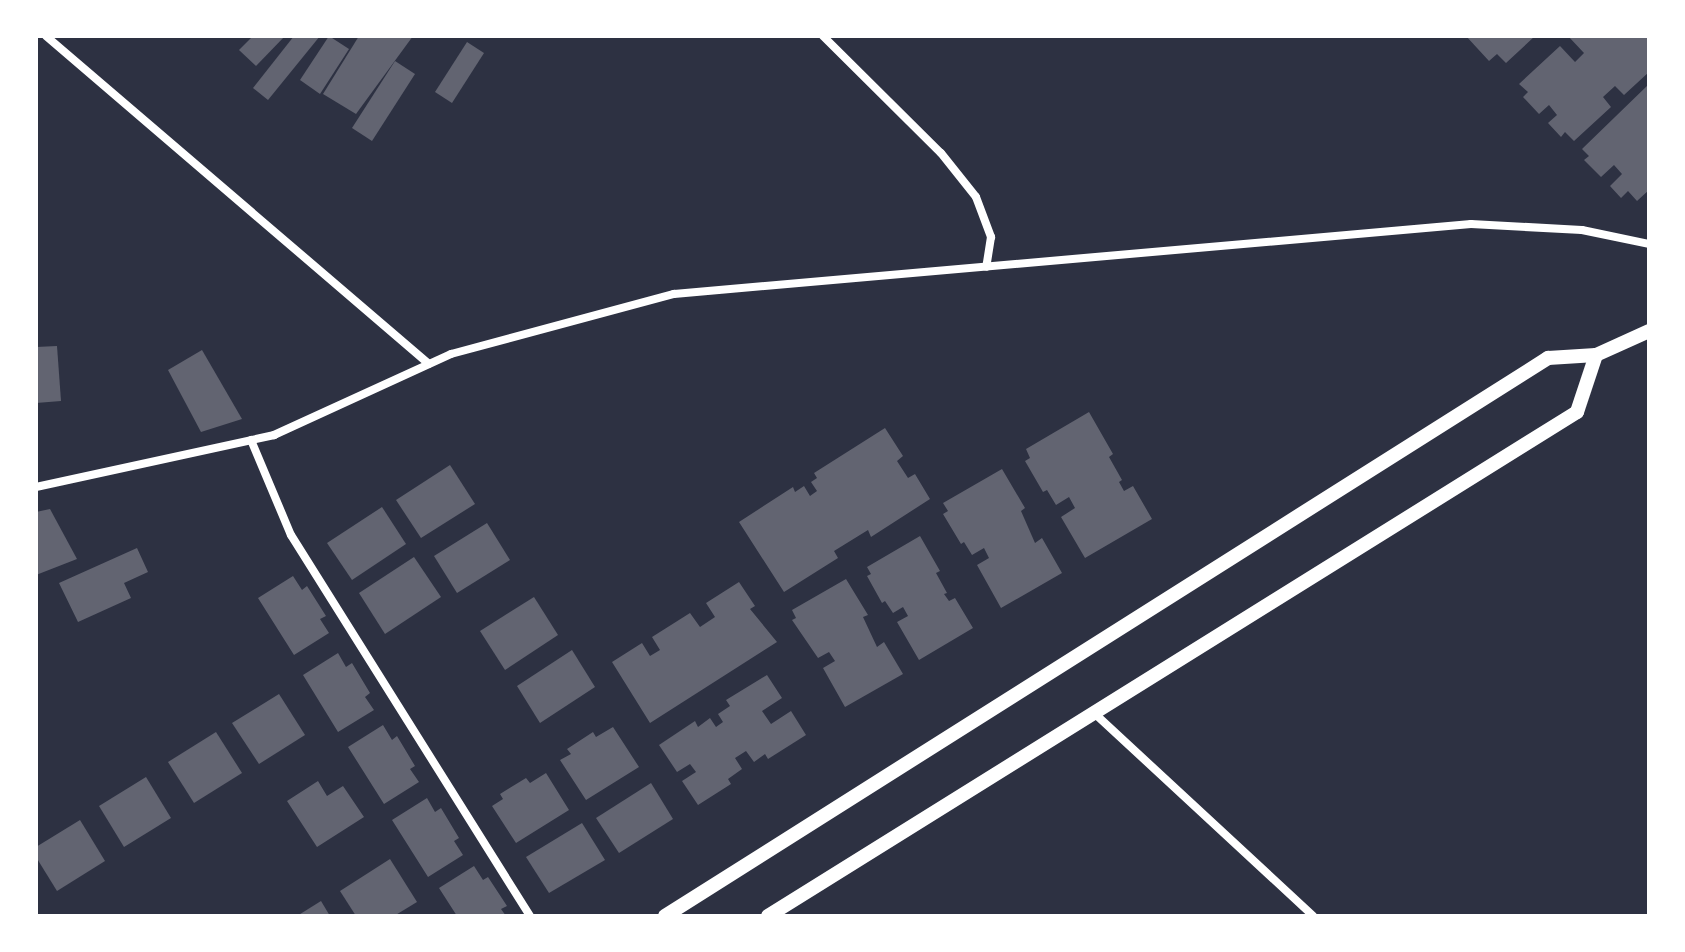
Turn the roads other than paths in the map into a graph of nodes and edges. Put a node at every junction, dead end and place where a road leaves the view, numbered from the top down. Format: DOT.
graph roads {
  1 [pos="46,36"];
  2 [pos="823,36"];
  3 [pos="1649,244"];
  4 [pos="986,267"];
  5 [pos="1648,333"];
  6 [pos="1596,355"];
  7 [pos="429,364"];
  8 [pos="251,440"];
  9 [pos="36,487"];
  10 [pos="1092,711"];
  11 [pos="530,916"];
  12 [pos="665,916"];
  13 [pos="768,916"];
  14 [pos="1313,916"];
  1 -- 7 [label="street"];
  2 -- 4 [label="street"];
  3 -- 4 [label="street"];
  4 -- 7 [label="street"];
  5 -- 6 [label="street"];
  6 -- 10 [label="street"];
  6 -- 12 [label="street"];
  7 -- 8 [label="street"];
  8 -- 9 [label="street"];
  8 -- 11 [label="street"];
  10 -- 13 [label="street"];
  10 -- 14 [label="street"];
}
